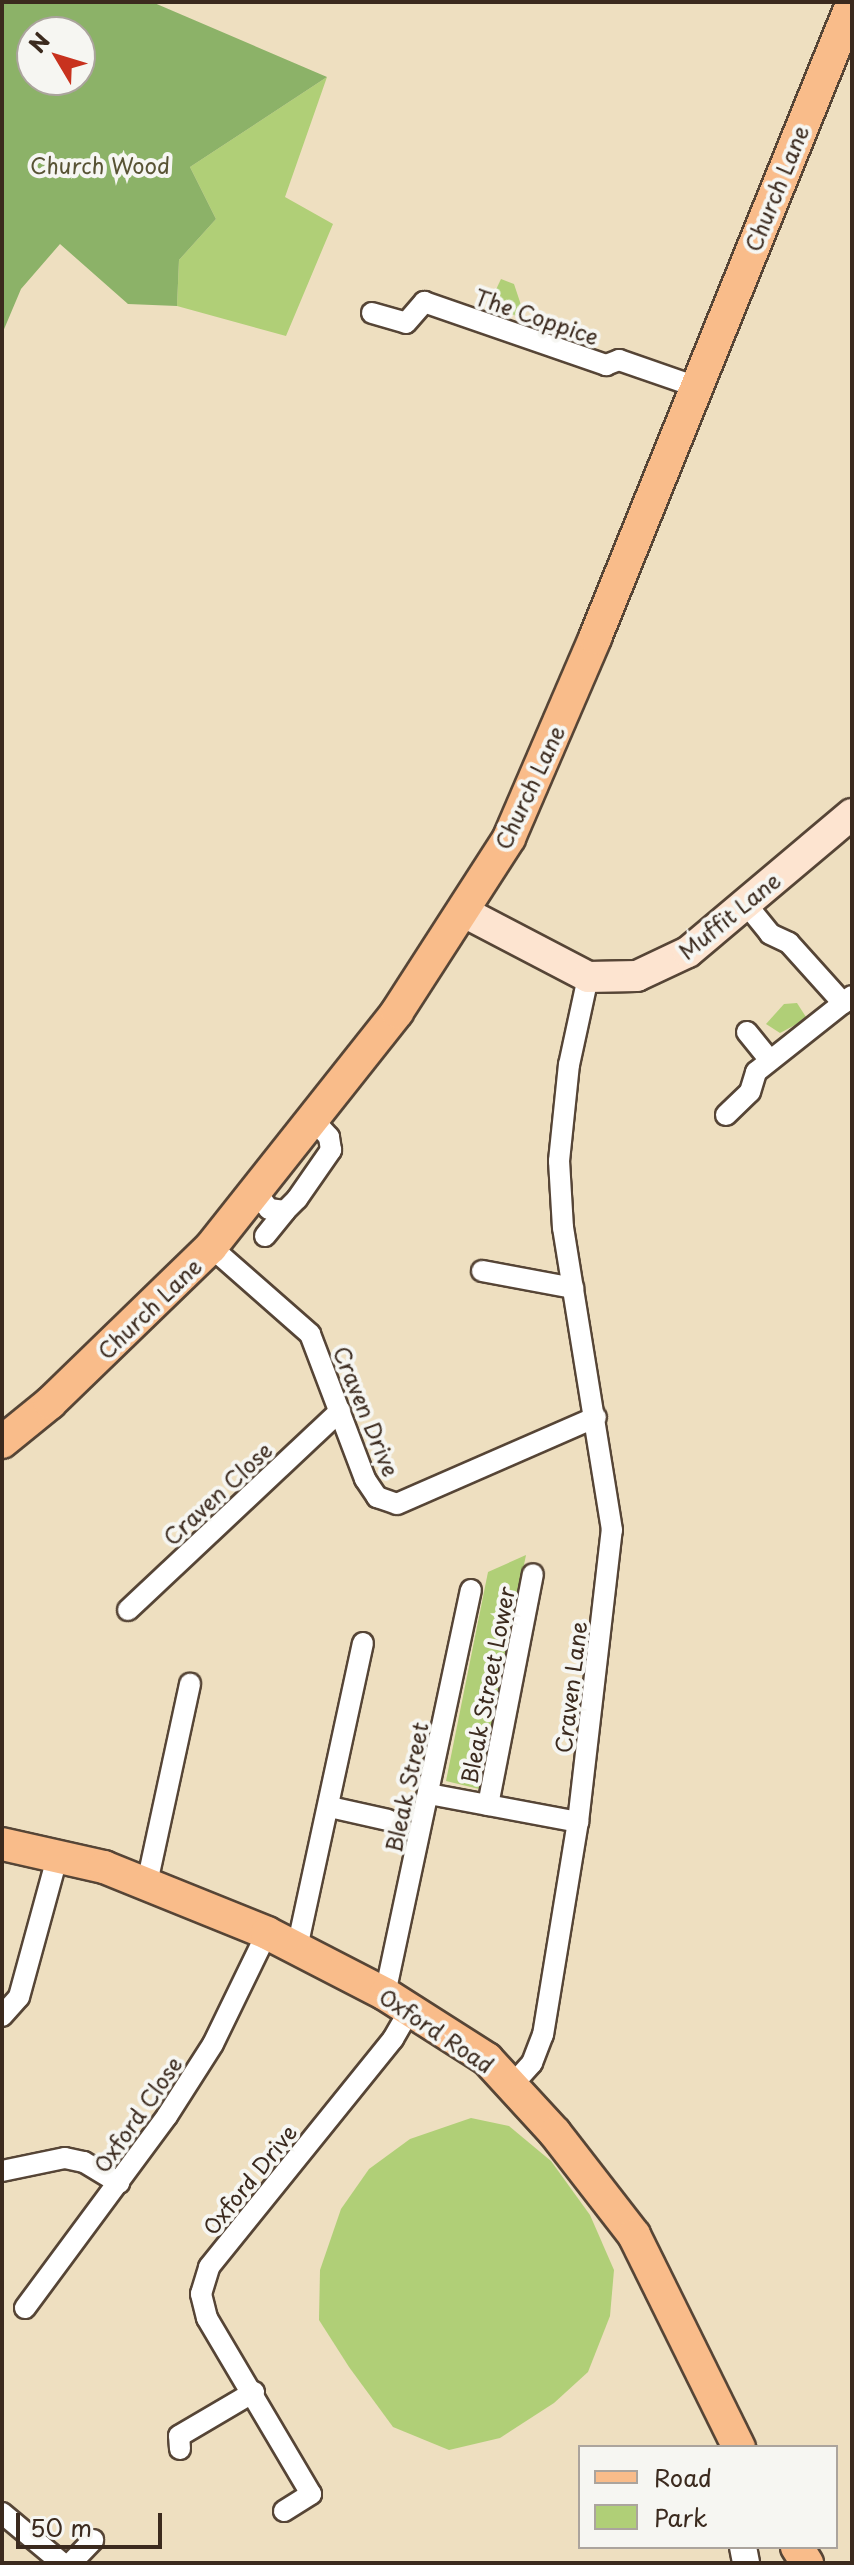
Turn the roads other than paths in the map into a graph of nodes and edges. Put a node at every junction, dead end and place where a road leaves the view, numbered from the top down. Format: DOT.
graph roads {
  1 [pos="852,4"];
  2 [pos="372,313"];
  3 [pos="694,386"];
  4 [pos="852,814"];
  5 [pos="746,904"];
  6 [pos="462,911"];
  7 [pos="588,977"];
  8 [pos="847,999"];
  9 [pos="747,1032"];
  10 [pos="770,1060"];
  11 [pos="726,1115"];
  12 [pos="314,1121"];
  13 [pos="256,1192"];
  14 [pos="285,1211"];
  15 [pos="265,1236"];
  16 [pos="211,1247"];
  17 [pos="482,1271"];
  18 [pos="573,1288"];
  19 [pos="340,1411"];
  20 [pos="596,1417"];
  21 [pos="2,1442"];
  22 [pos="533,1574"];
  23 [pos="471,1590"];
  24 [pos="128,1610"];
  25 [pos="367,1657"];
  26 [pos="190,1684"];
  27 [pos="429,1794"];
  28 [pos="488,1805"];
  29 [pos="330,1807"];
  30 [pos="388,1820"];
  31 [pos="578,1822"];
  32 [pos="2,1844"];
  33 [pos="58,1854"];
  34 [pos="147,1883"];
  35 [pos="267,1933"];
  36 [pos="297,1948"];
  37 [pos="398,2002"];
  38 [pos="2,2016"];
  39 [pos="514,2083"];
  40 [pos="2,2171"];
  41 [pos="119,2183"];
  42 [pos="25,2308"];
  43 [pos="254,2392"];
  44 [pos="175,2438"];
  45 [pos="738,2445"];
  46 [pos="284,2511"];
  47 [pos="2,2513"];
  48 [pos="93,2540"];
  49 [pos="62,2563"];
  50 [pos="71,2563"];
  1 -- 3 [label="main road, Church Lane"];
  2 -- 3 [label="street, The Coppice"];
  3 -- 6 [label="main road, Church Lane"];
  4 -- 5 [label="main road, Muffit Lane"];
  5 -- 7 [label="main road, Muffit Lane"];
  5 -- 8 [label="street"];
  6 -- 7 [label="main road, Muffit Lane"];
  6 -- 12 [label="main road, Church Lane"];
  7 -- 18 [label="street, Craven Lane"];
  8 -- 10 [label="street"];
  9 -- 10 [label="street"];
  10 -- 11 [label="street"];
  12 -- 13 [label="main road, Church Lane"];
  12 -- 14 [label="street"];
  13 -- 14 [label="street"];
  13 -- 16 [label="main road, Church Lane"];
  14 -- 15 [label="street"];
  16 -- 19 [label="street, Craven Drive"];
  16 -- 21 [label="main road, Church Lane"];
  17 -- 18 [label="street"];
  18 -- 20 [label="street, Craven Lane"];
  19 -- 20 [label="street, Craven Drive"];
  19 -- 24 [label="street, Craven Close"];
  20 -- 31 [label="street, Craven Lane"];
  22 -- 28 [label="street, Bleak Street Lower"];
  23 -- 27 [label="street, Bleak Street"];
  25 -- 29 [label="street"];
  26 -- 34 [label="street"];
  27 -- 28 [label="street"];
  27 -- 37 [label="street, Bleak Street"];
  28 -- 31 [label="street"];
  29 -- 30 [label="street"];
  29 -- 36 [label="street"];
  31 -- 39 [label="street, Craven Lane"];
  32 -- 33 [label="main road, Oxford Road"];
  33 -- 34 [label="main road, Oxford Road"];
  33 -- 38 [label="street"];
  34 -- 35 [label="main road, Oxford Road"];
  35 -- 36 [label="main road, Oxford Road"];
  35 -- 41 [label="street, Oxford Close"];
  36 -- 37 [label="main road, Oxford Road"];
  37 -- 39 [label="main road, Oxford Road"];
  37 -- 43 [label="street, Oxford Drive"];
  39 -- 45 [label="main road, Oxford Road"];
  40 -- 41 [label="street"];
  41 -- 42 [label="street, Oxford Close"];
  43 -- 44 [label="street"];
  43 -- 46 [label="street, Oxford Drive"];
  47 -- 49 [label="street"];
  48 -- 50 [label="street"];
}
